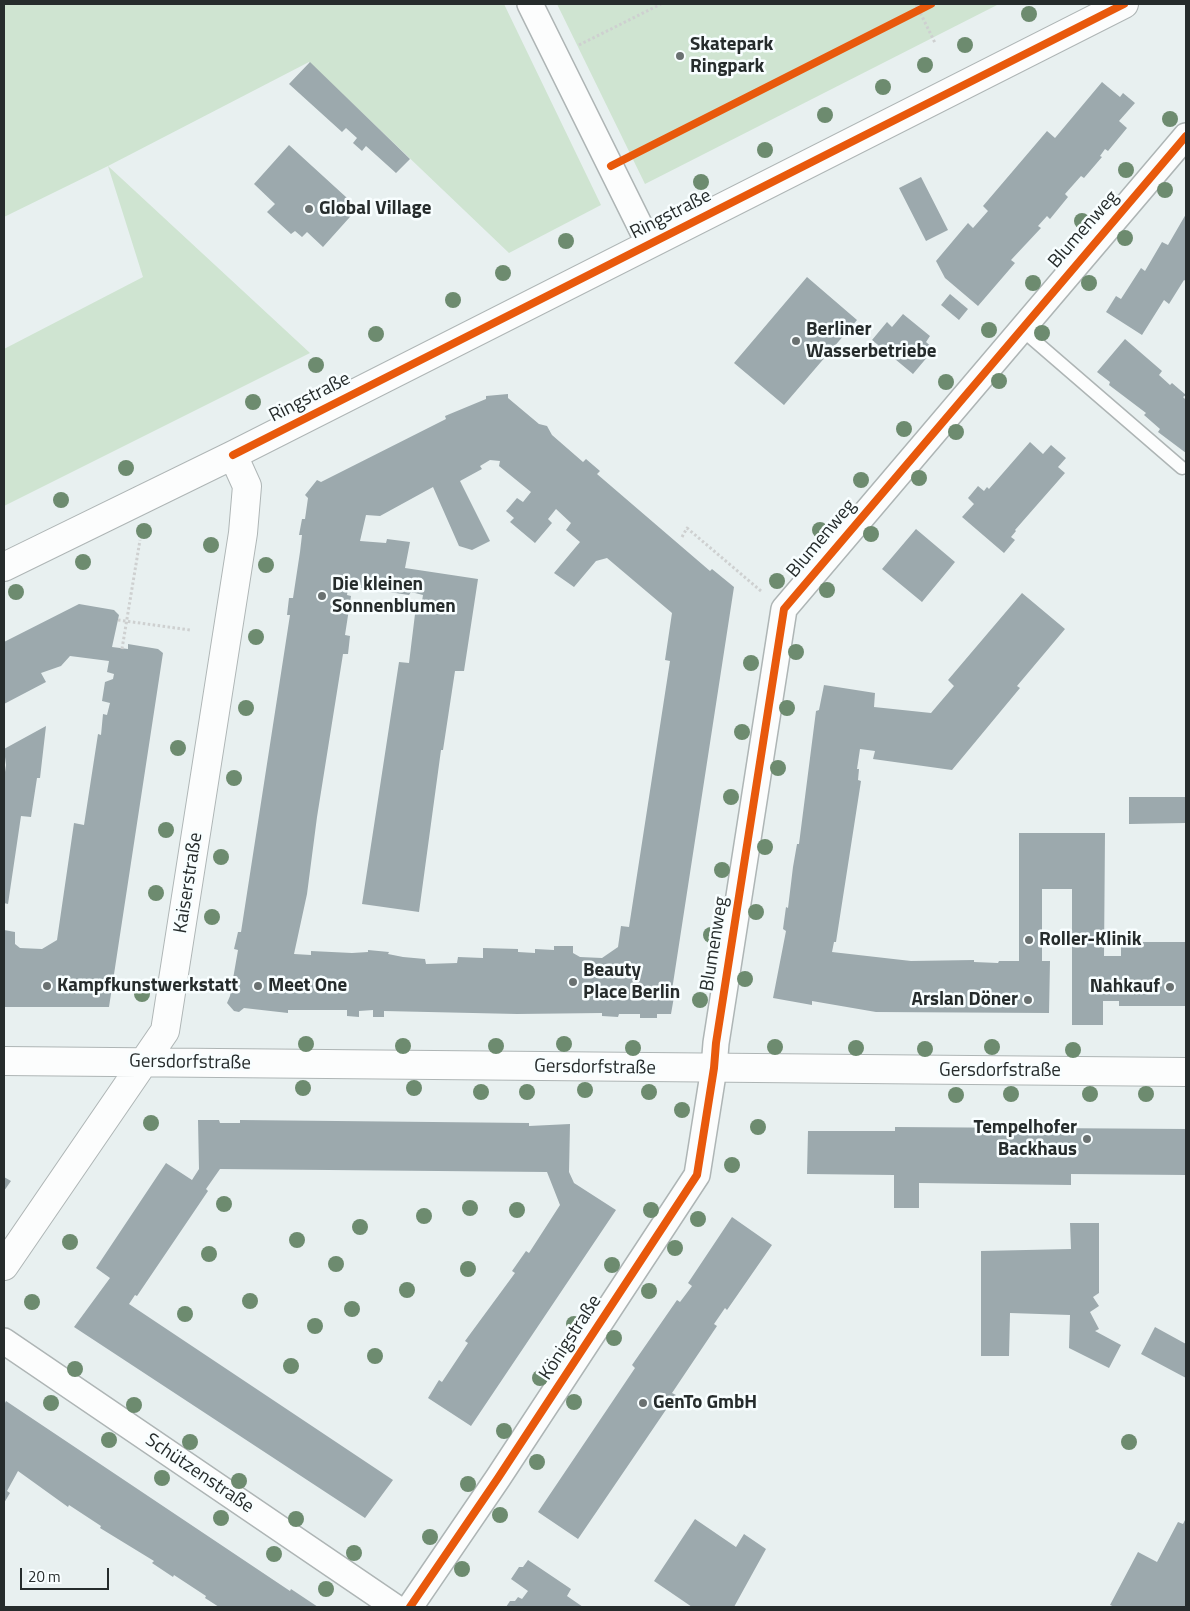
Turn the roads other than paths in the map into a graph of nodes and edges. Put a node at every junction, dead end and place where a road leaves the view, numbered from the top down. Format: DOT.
graph roads {
  1 [pos="530,4"];
  2 [pos="1124,4"];
  3 [pos="1186,136"];
  4 [pos="649,244"];
  5 [pos="1021,329"];
  6 [pos="233,455"];
  7 [pos="1182,468"];
  8 [pos="4,567"];
  9 [pos="4,1061"];
  10 [pos="142,1062"];
  11 [pos="714,1068"];
  12 [pos="1186,1072"];
  13 [pos="4,1266"];
  14 [pos="4,1341"];
  15 [pos="394,1607"];
  16 [pos="410,1607"];
  1 -- 4 [label="street"];
  2 -- 4 [label="street, Ringstraße"];
  3 -- 5 [label="street, Blumenweg"];
  4 -- 6 [label="street, Ringstraße"];
  5 -- 7 [label="lane"];
  5 -- 11 [label="street, Blumenweg"];
  6 -- 8 [label="street, Ringstraße"];
  6 -- 10 [label="street, Kaiserstraße"];
  9 -- 10 [label="street, Gersdorfstraße"];
  10 -- 11 [label="street, Gersdorfstraße"];
  10 -- 13 [label="street, Kaiserstraße"];
  11 -- 12 [label="street, Gersdorfstraße"];
  11 -- 16 [label="street, Königstraße"];
  14 -- 15 [label="street, Schützenstraße"];
}
